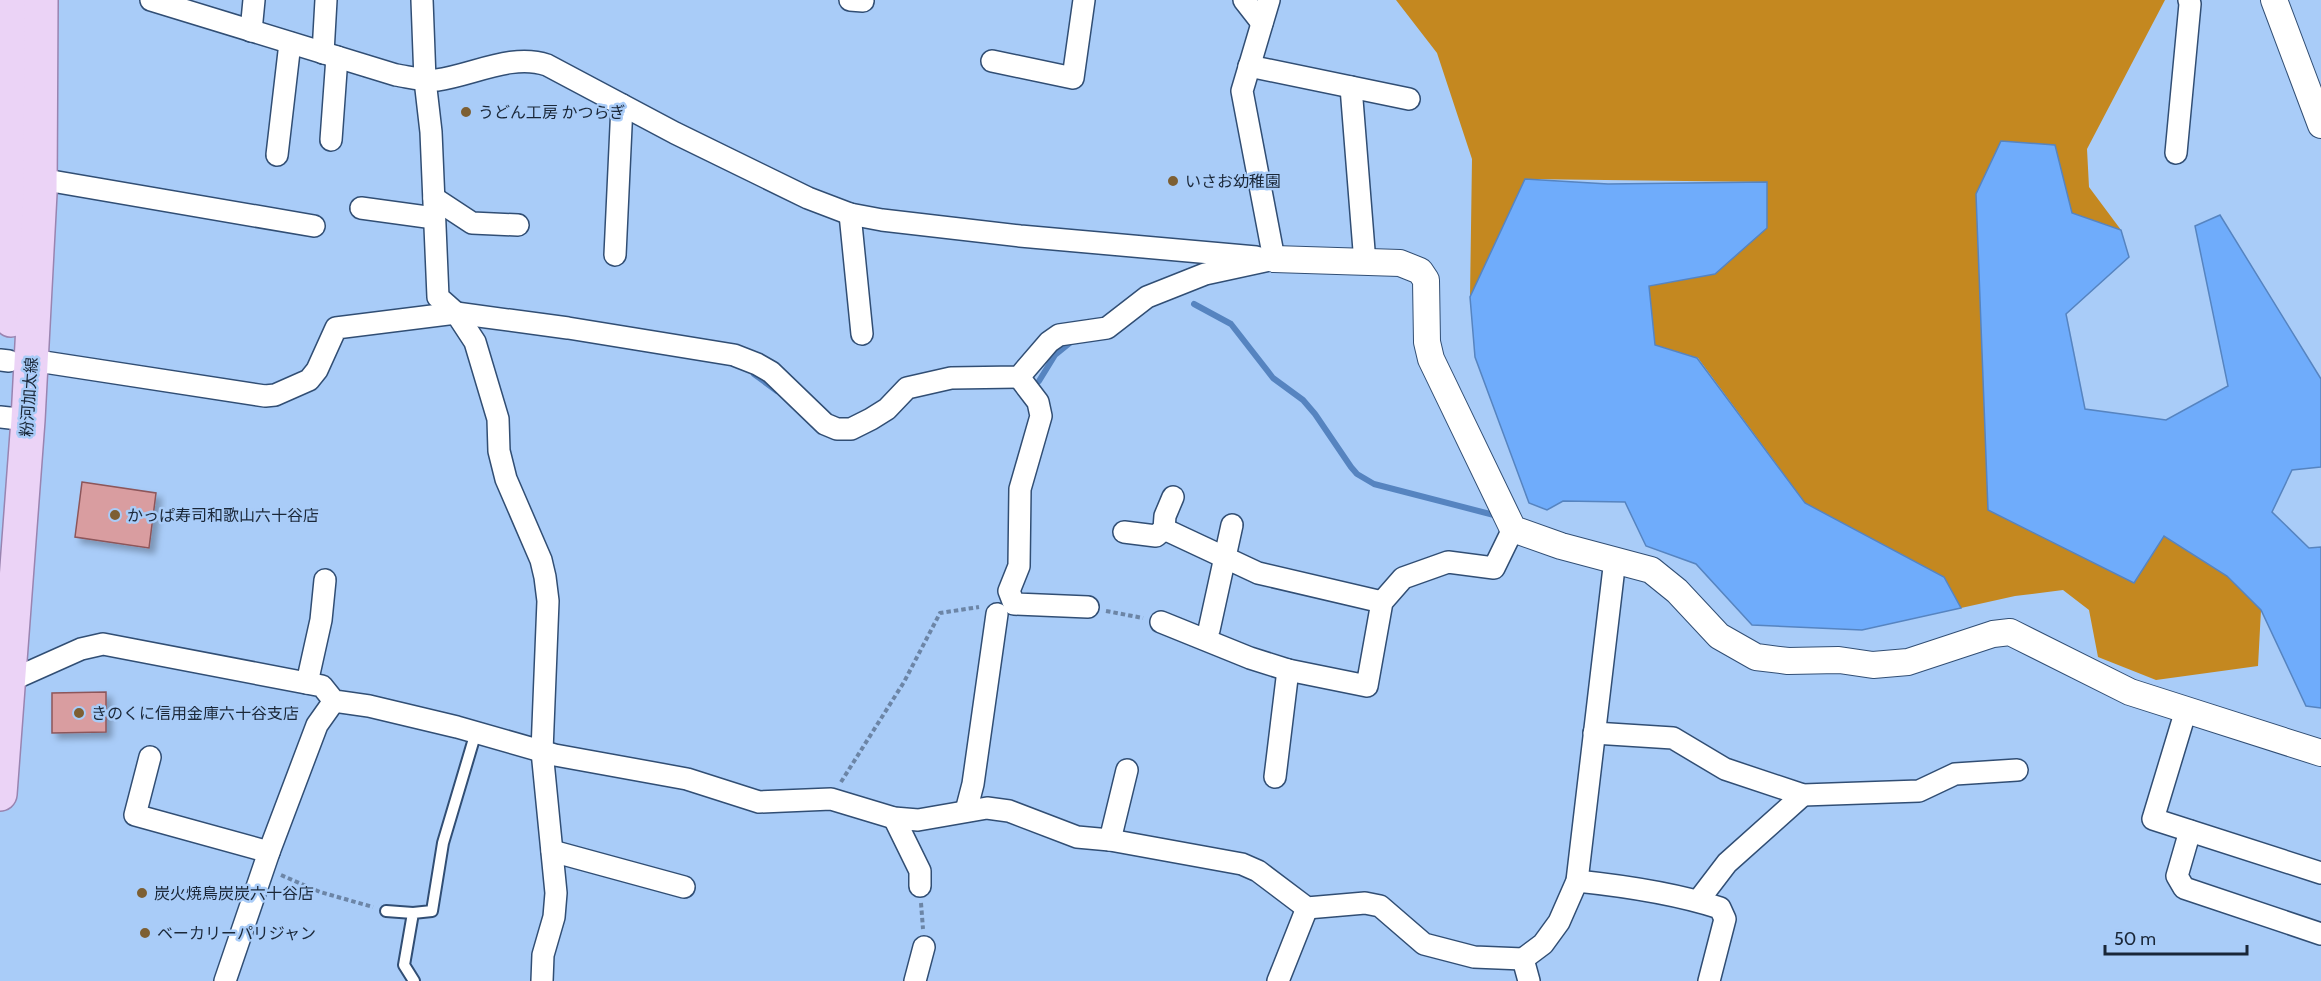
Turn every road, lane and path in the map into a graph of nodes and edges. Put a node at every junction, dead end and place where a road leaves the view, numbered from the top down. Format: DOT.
graph roads {
  1 [pos="16,0"];
  2 [pos="41,0"];
  3 [pos="151,0"];
  4 [pos="254,0"];
  5 [pos="326,0"];
  6 [pos="422,0"];
  7 [pos="1084,0"];
  8 [pos="1244,0"];
  9 [pos="1269,0"];
  10 [pos="2274,0"];
  11 [pos="2194,1"];
  12 [pos="213,9"];
  13 [pos="1262,23"];
  14 [pos="251,31"];
  15 [pos="290,43"];
  16 [pos="330,55"];
  17 [pos="992,61"];
  18 [pos="1249,66"];
  19 [pos="2313,79"];
  20 [pos="425,80"];
  21 [pos="1351,87"];
  22 [pos="1409,99"];
  23 [pos="622,105"];
  24 [pos="2321,125"];
  25 [pos="331,140"];
  26 [pos="2176,153"];
  27 [pos="277,155"];
  28 [pos="40,178"];
  29 [pos="361,208"];
  30 [pos="434,208"];
  31 [pos="850,214"];
  32 [pos="518,225"];
  33 [pos="314,226"];
  34 [pos="615,255"];
  35 [pos="1274,259"];
  36 [pos="1365,262"];
  37 [pos="456,313"];
  38 [pos="862,334"];
  39 [pos="13,360"];
  40 [pos="1019,377"];
  41 [pos="11,419"];
  42 [pos="1173,497"];
  43 [pos="0,498"];
  44 [pos="1232,525"];
  45 [pos="1164,529"];
  46 [pos="1514,530"];
  47 [pos="1124,531"];
  48 [pos="1225,559"];
  49 [pos="1615,559"];
  50 [pos="325,580"];
  51 [pos="1009,591"];
  52 [pos="1382,602"];
  53 [pos="1088,607"];
  54 [pos="997,614"];
  55 [pos="1161,622"];
  56 [pos="1209,630"];
  57 [pos="1288,670"];
  58 [pos="7,682"];
  59 [pos="307,683"];
  60 [pos="334,701"];
  61 [pos="2186,710"];
  62 [pos="476,732"];
  63 [pos="1594,733"];
  64 [pos="542,750"];
  65 [pos="2321,753"];
  66 [pos="150,758"];
  67 [pos="1127,770"];
  68 [pos="2017,770"];
  69 [pos="1275,777"];
  70 [pos="0,794"];
  71 [pos="1803,795"];
  72 [pos="831,799"];
  73 [pos="966,810"];
  74 [pos="894,818"];
  75 [pos="2190,831"];
  76 [pos="1110,840"];
  77 [pos="552,850"];
  78 [pos="266,860"];
  79 [pos="2321,873"];
  80 [pos="1577,881"];
  81 [pos="920,886"];
  82 [pos="684,887"];
  83 [pos="1698,901"];
  84 [pos="1307,908"];
  85 [pos="386,910"];
  86 [pos="413,913"];
  87 [pos="2321,934"];
  88 [pos="924,947"];
  89 [pos="1523,959"];
  90 [pos="225,981"];
  91 [pos="414,981"];
  92 [pos="542,981"];
  93 [pos="915,981"];
  94 [pos="1278,981"];
  95 [pos="1529,981"];
  96 [pos="1710,981"];
  1 -- 39 [label="main road, 粉河加太線"];
  2 -- 28 [label="main road, 粉河加太線"];
  3 -- 12 [label="street"];
  4 -- 14 [label="street"];
  5 -- 16 [label="street"];
  6 -- 20 [label="street"];
  7 -- 17 [label="street"];
  8 -- 13 [label="street"];
  9 -- 13 [label="street"];
  10 -- 19 [label="street"];
  11 -- 26 [label="street"];
  12 -- 14 [label="street"];
  13 -- 18 [label="street"];
  14 -- 15 [label="street"];
  15 -- 16 [label="street"];
  15 -- 27 [label="street"];
  16 -- 20 [label="street"];
  16 -- 25 [label="street"];
  18 -- 21 [label="street"];
  18 -- 35 [label="street"];
  19 -- 24 [label="street"];
  20 -- 23 [label="street"];
  20 -- 30 [label="street"];
  21 -- 22 [label="street"];
  21 -- 36 [label="street"];
  23 -- 31 [label="street"];
  23 -- 34 [label="street"];
  28 -- 33 [label="street"];
  28 -- 39 [label="main road, 粉河加太線"];
  29 -- 30 [label="street"];
  30 -- 32 [label="street"];
  30 -- 37 [label="street"];
  31 -- 35 [label="street"];
  31 -- 38 [label="street"];
  35 -- 36 [label="street"];
  35 -- 40 [label="street"];
  36 -- 46 [label="street"];
  37 -- 39 [label="street"];
  37 -- 40 [label="street"];
  37 -- 64 [label="street"];
  39 -- 41 [label="main road, 粉河加太線"];
  40 -- 51 [label="street"];
  41 -- 43 [label="main road, 粉河加太線"];
  41 -- 58 [label="main road, 粉河加太線"];
  42 -- 45 [label="street"];
  44 -- 48 [label="street"];
  45 -- 47 [label="street"];
  45 -- 48 [label="street"];
  46 -- 49 [label="street"];
  46 -- 52 [label="street"];
  48 -- 52 [label="street"];
  48 -- 56 [label="street"];
  49 -- 61 [label="street"];
  49 -- 63 [label="street"];
  50 -- 59 [label="street"];
  51 -- 53 [label="street"];
  51 -- 72 [label="path"];
  52 -- 57 [label="street"];
  53 -- 55 [label="path"];
  54 -- 73 [label="street"];
  55 -- 57 [label="street"];
  57 -- 69 [label="street"];
  58 -- 59 [label="street"];
  58 -- 70 [label="main road, 粉河加太線"];
  59 -- 60 [label="street"];
  60 -- 62 [label="street"];
  60 -- 78 [label="street"];
  61 -- 65 [label="street"];
  61 -- 75 [label="street"];
  62 -- 64 [label="street"];
  62 -- 86 [label="lane"];
  63 -- 71 [label="street"];
  63 -- 80 [label="street"];
  64 -- 72 [label="street"];
  64 -- 77 [label="street"];
  66 -- 78 [label="street"];
  67 -- 76 [label="street"];
  68 -- 71 [label="street"];
  71 -- 83 [label="street"];
  72 -- 74 [label="street"];
  73 -- 74 [label="street"];
  73 -- 76 [label="street"];
  74 -- 81 [label="street"];
  75 -- 79 [label="street"];
  75 -- 87 [label="street"];
  76 -- 84 [label="street"];
  77 -- 82 [label="street"];
  77 -- 92 [label="street"];
  78 -- 85 [label="path"];
  78 -- 90 [label="street"];
  80 -- 83 [label="street"];
  80 -- 89 [label="street"];
  81 -- 88 [label="path"];
  83 -- 96 [label="street"];
  84 -- 89 [label="street"];
  84 -- 94 [label="street"];
  85 -- 86 [label="lane"];
  86 -- 91 [label="lane"];
  88 -- 93 [label="street"];
  89 -- 95 [label="street"];
}
